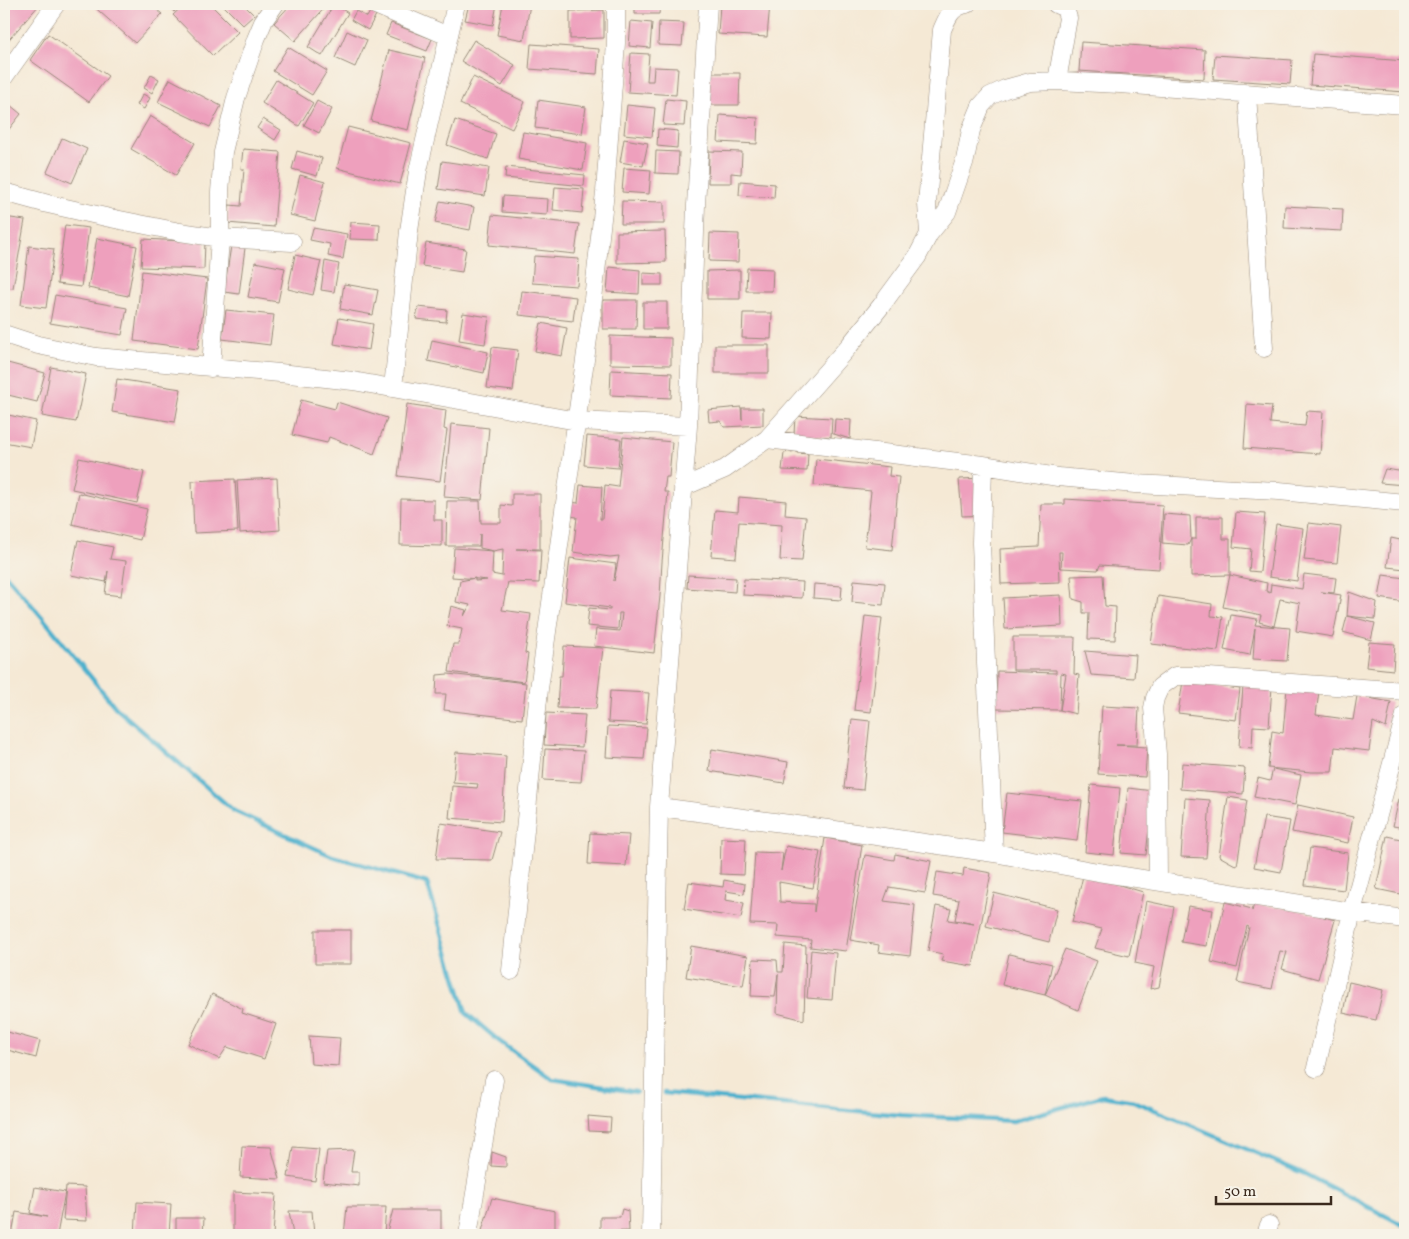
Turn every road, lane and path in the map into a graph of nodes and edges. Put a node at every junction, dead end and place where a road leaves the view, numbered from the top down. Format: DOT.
graph roads {
  1 [pos="56,4"];
  2 [pos="275,4"];
  3 [pos="374,4"];
  4 [pos="456,4"];
  5 [pos="616,4"];
  6 [pos="708,4"];
  7 [pos="967,4"];
  8 [pos="1056,4"];
  9 [pos="448,36"];
  10 [pos="4,77"];
  11 [pos="1057,82"];
  12 [pos="1247,94"];
  13 [pos="1405,105"];
  14 [pos="4,192"];
  15 [pos="928,234"];
  16 [pos="220,238"];
  17 [pos="292,242"];
  18 [pos="4,334"];
  19 [pos="1264,348"];
  20 [pos="211,368"];
  21 [pos="393,388"];
  22 [pos="577,421"];
  23 [pos="688,426"];
  24 [pos="767,439"];
  25 [pos="983,465"];
  26 [pos="683,487"];
  27 [pos="1405,503"];
  28 [pos="1405,691"];
  29 [pos="1405,715"];
  30 [pos="659,807"];
  31 [pos="994,853"];
  32 [pos="1158,881"];
  33 [pos="1352,912"];
  34 [pos="1405,919"];
  35 [pos="510,971"];
  36 [pos="1316,1068"];
  37 [pos="494,1080"];
  38 [pos="468,1235"];
  39 [pos="651,1235"];
  1 -- 10 [label="street"];
  2 -- 16 [label="street"];
  3 -- 9 [label="street"];
  4 -- 9 [label="street"];
  5 -- 22 [label="street"];
  6 -- 23 [label="street"];
  7 -- 15 [label="street"];
  8 -- 11 [label="street"];
  9 -- 21 [label="street"];
  11 -- 12 [label="street"];
  11 -- 15 [label="street"];
  12 -- 13 [label="street"];
  12 -- 19 [label="street"];
  14 -- 16 [label="street"];
  15 -- 24 [label="street"];
  16 -- 17 [label="street"];
  16 -- 20 [label="street"];
  18 -- 20 [label="street"];
  20 -- 21 [label="street"];
  21 -- 22 [label="street"];
  22 -- 23 [label="street"];
  22 -- 35 [label="street"];
  23 -- 26 [label="street"];
  24 -- 25 [label="street"];
  24 -- 26 [label="street"];
  25 -- 27 [label="street"];
  25 -- 31 [label="street"];
  26 -- 30 [label="street"];
  28 -- 32 [label="street"];
  29 -- 33 [label="street"];
  30 -- 31 [label="street"];
  30 -- 39 [label="street"];
  31 -- 32 [label="street"];
  32 -- 33 [label="street"];
  33 -- 34 [label="street"];
  33 -- 36 [label="street"];
  37 -- 38 [label="street"];
}
